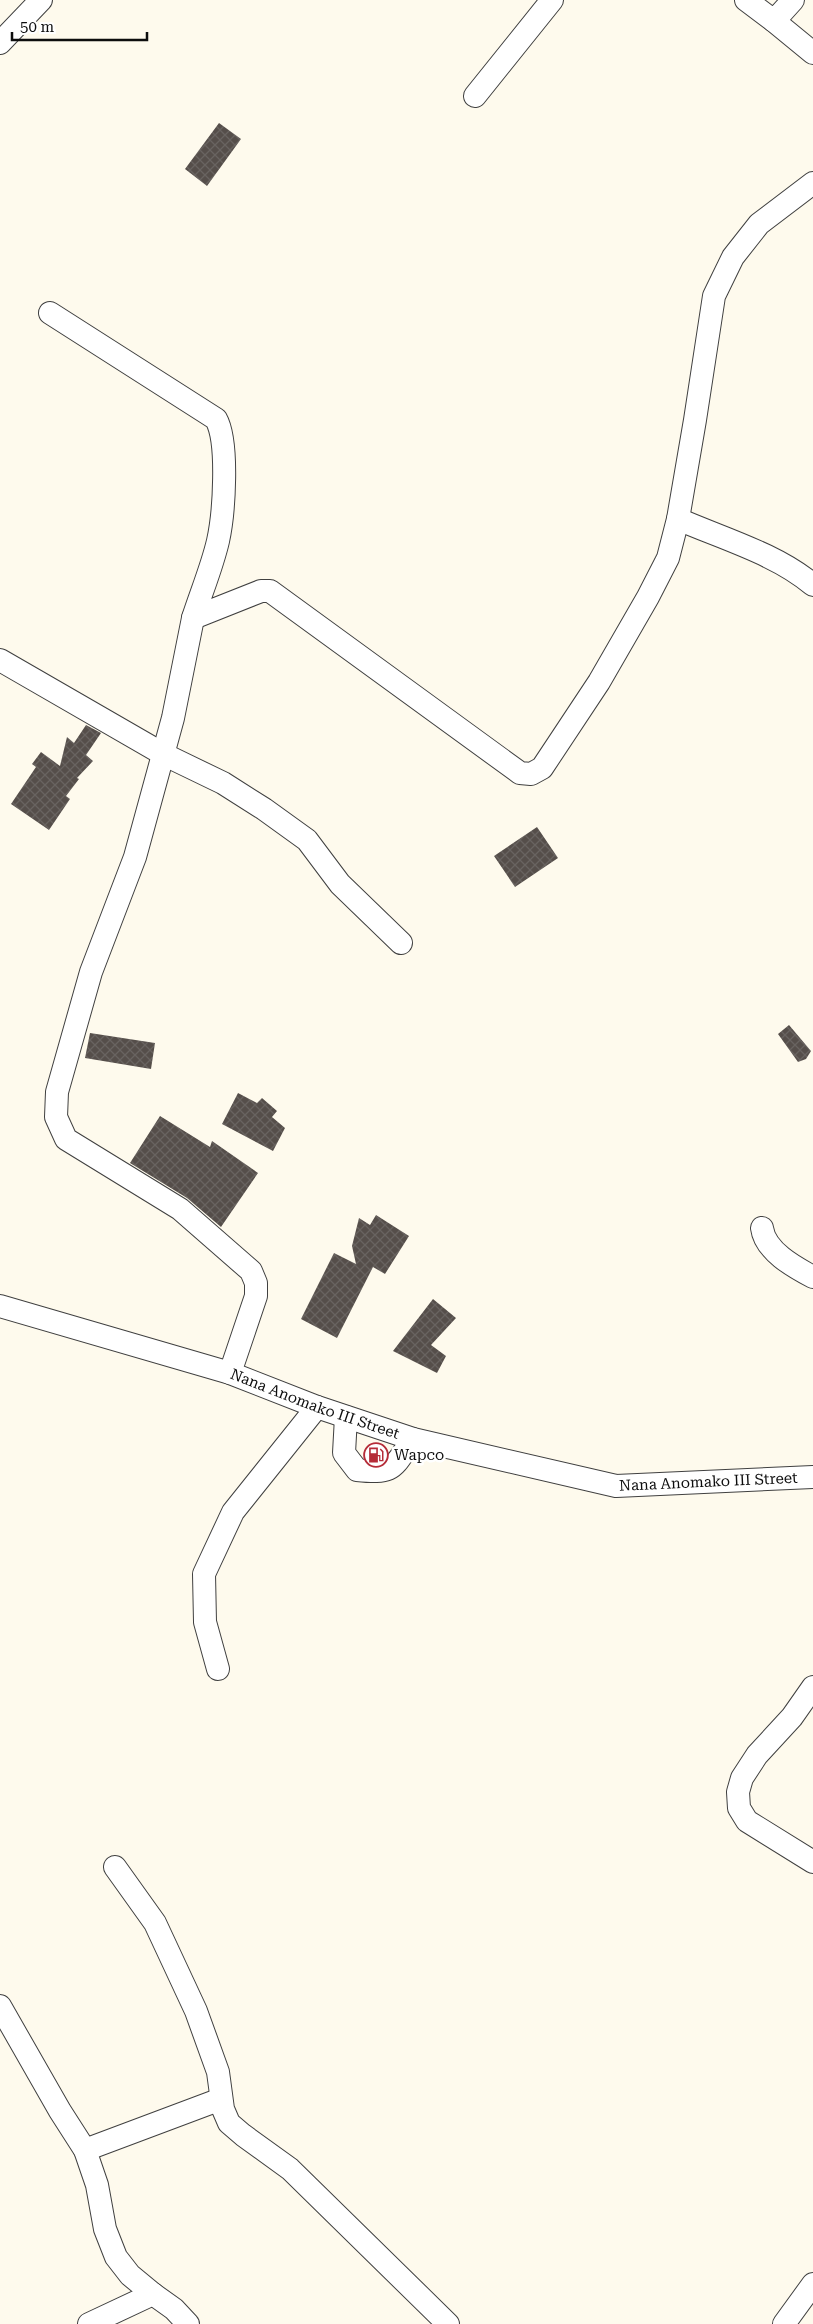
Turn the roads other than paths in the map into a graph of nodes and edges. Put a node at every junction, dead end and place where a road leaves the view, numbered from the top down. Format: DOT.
graph roads {
  1 [pos="42,0"];
  2 [pos="552,0"];
  3 [pos="746,0"];
  4 [pos="793,0"];
  5 [pos="774,21"];
  6 [pos="0,43"];
  7 [pos="813,53"];
  8 [pos="475,96"];
  9 [pos="813,183"];
  10 [pos="50,313"];
  11 [pos="678,519"];
  12 [pos="813,585"];
  13 [pos="193,618"];
  14 [pos="0,660"];
  15 [pos="163,754"];
  16 [pos="401,943"];
  17 [pos="762,1228"];
  18 [pos="813,1277"];
  19 [pos="2,1312"];
  20 [pos="230,1373"];
  21 [pos="317,1407"];
  22 [pos="346,1417"];
  23 [pos="413,1438"];
  24 [pos="813,1477"];
  25 [pos="218,1669"];
  26 [pos="813,1687"];
  27 [pos="813,1862"];
  28 [pos="115,1867"];
  29 [pos="0,2006"];
  30 [pos="221,2099"];
  31 [pos="85,2150"];
  32 [pos="813,2284"];
  33 [pos="153,2294"];
  34 [pos="89,2324"];
  35 [pos="188,2324"];
  36 [pos="448,2324"];
  37 [pos="784,2324"];
  1 -- 6 [label="street"];
  2 -- 8 [label="street"];
  3 -- 5 [label="street"];
  4 -- 5 [label="street"];
  5 -- 7 [label="street"];
  9 -- 11 [label="street"];
  10 -- 13 [label="street"];
  11 -- 12 [label="street"];
  11 -- 13 [label="street"];
  13 -- 15 [label="street"];
  14 -- 15 [label="street"];
  15 -- 16 [label="street"];
  15 -- 20 [label="street"];
  17 -- 18 [label="street"];
  19 -- 20 [label="street, Nana Anomako III Street"];
  20 -- 21 [label="street, Nana Anomako III Street"];
  21 -- 22 [label="street, Nana Anomako III Street"];
  21 -- 25 [label="street"];
  22 -- 23 [label="street, Nana Anomako III Street"];
  22 -- 23 [label="street"];
  23 -- 24 [label="street, Nana Anomako III Street"];
  26 -- 27 [label="street"];
  28 -- 30 [label="street"];
  29 -- 31 [label="street"];
  30 -- 31 [label="street"];
  30 -- 36 [label="street"];
  31 -- 33 [label="street"];
  32 -- 37 [label="street"];
  33 -- 34 [label="street"];
  33 -- 35 [label="street"];
}
